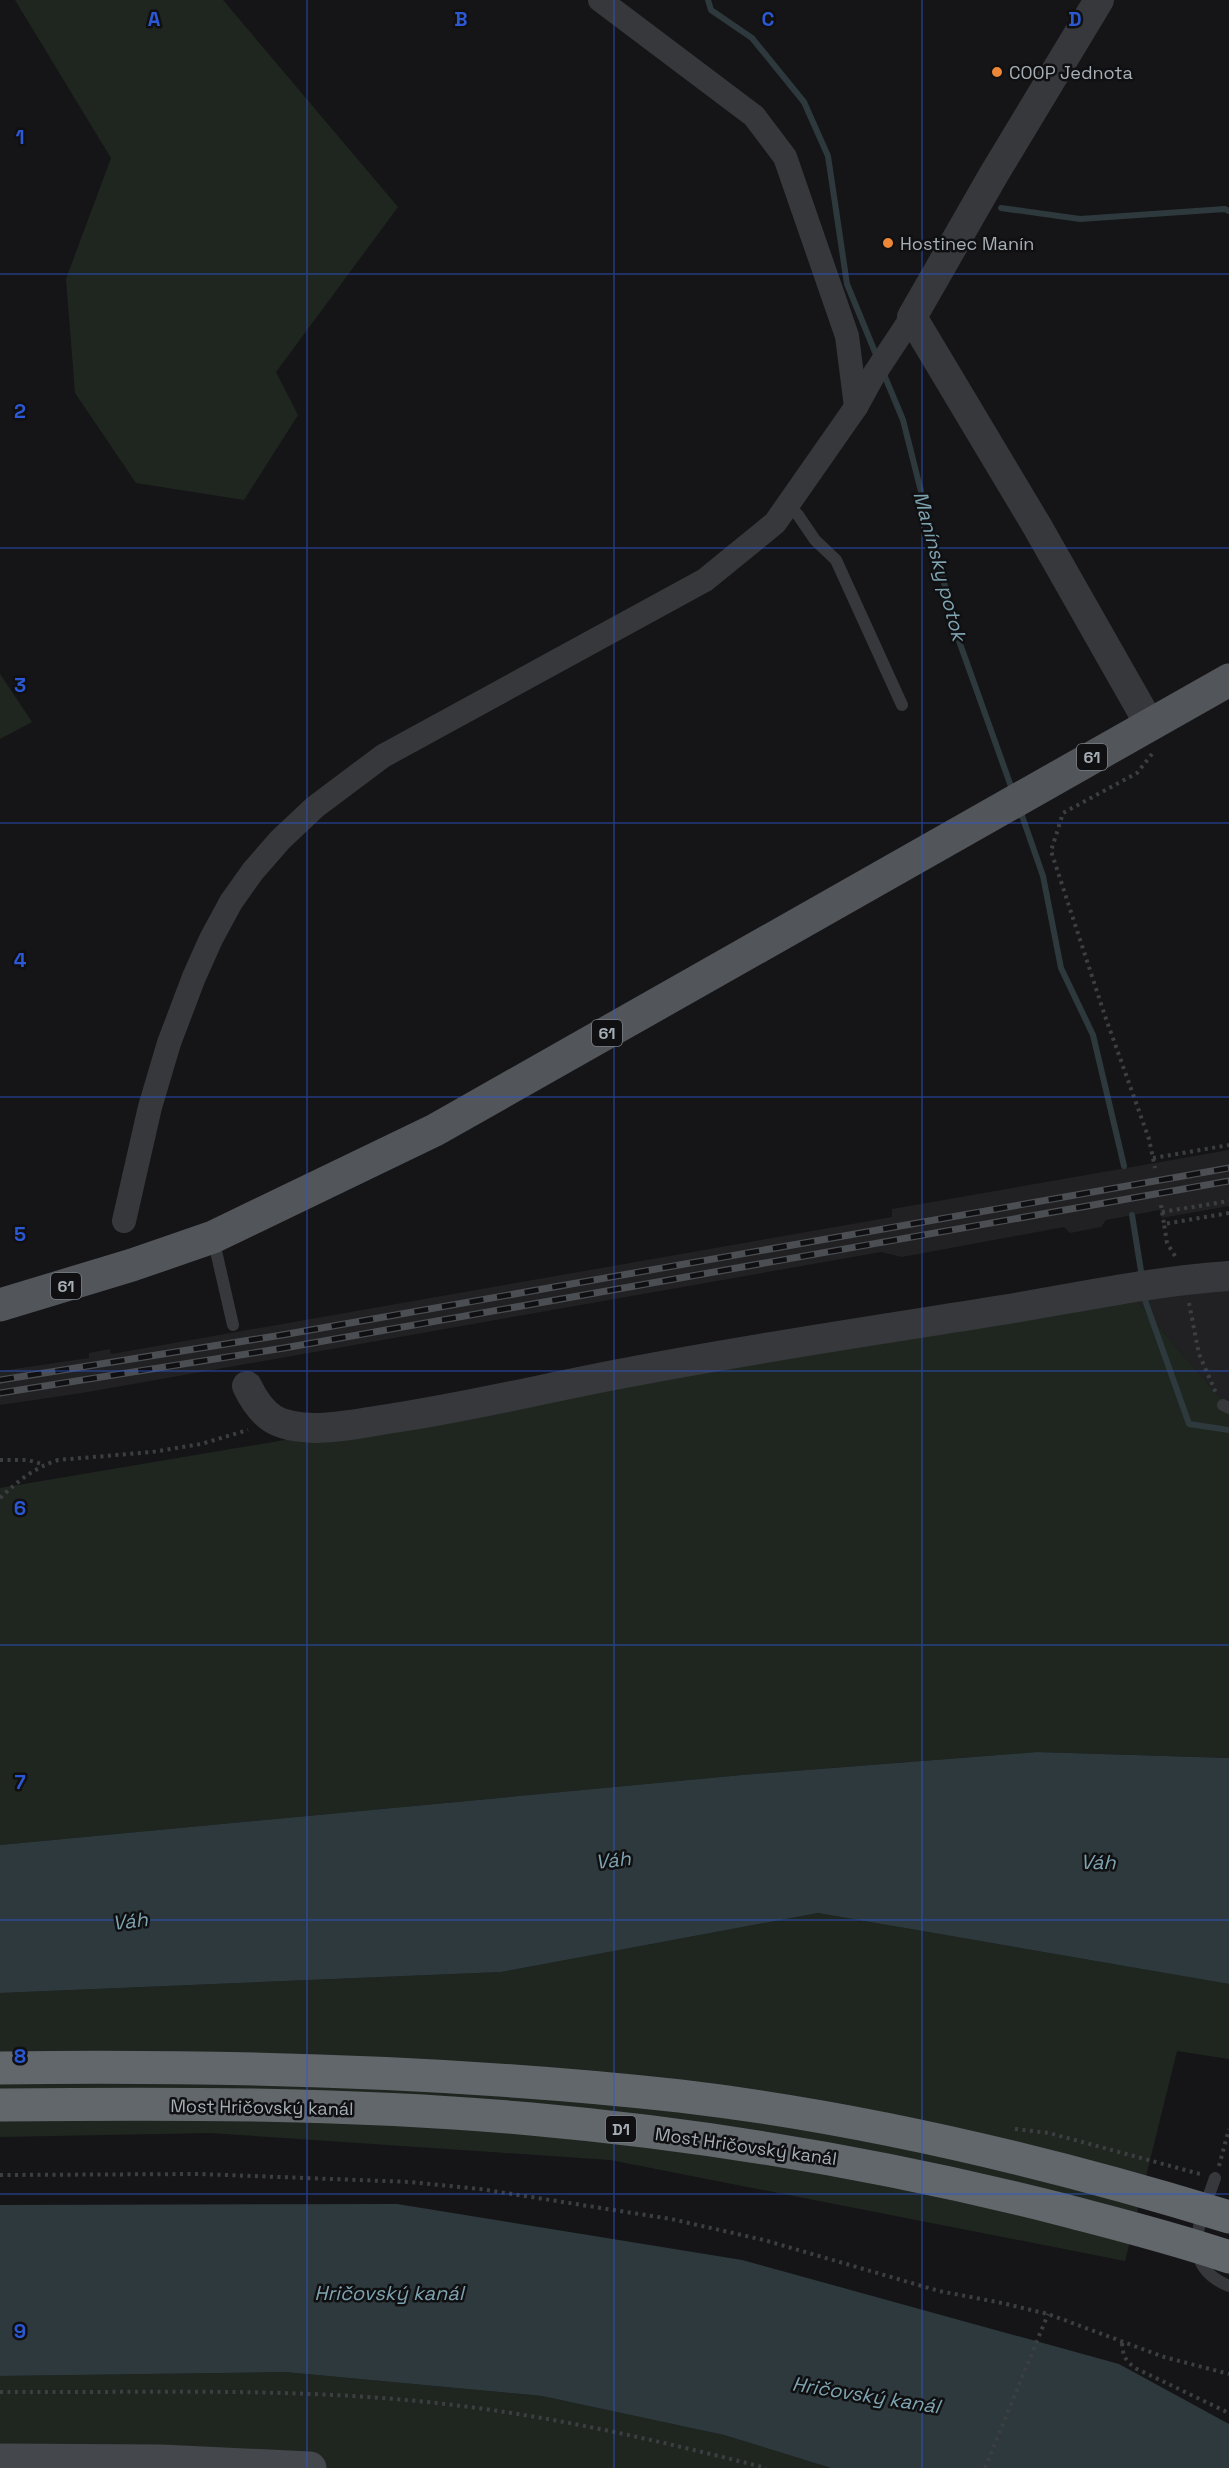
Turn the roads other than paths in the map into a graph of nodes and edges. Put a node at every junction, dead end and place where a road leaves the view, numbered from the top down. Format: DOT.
graph roads {
  1 [pos="600,0"];
  2 [pos="1099,0"];
  3 [pos="912,317"];
  4 [pos="856,407"];
  5 [pos="788,505"];
  6 [pos="1229,680"];
  7 [pos="902,705"];
  8 [pos="1150,724"];
  9 [pos="124,1221"];
  10 [pos="213,1237"];
  11 [pos="1229,1276"];
  12 [pos="0,1305"];
  13 [pos="234,1325"];
  14 [pos="247,1386"];
  15 [pos="0,2068"];
  16 [pos="0,2105"];
  17 [pos="1215,2178"];
  18 [pos="1229,2217"];
  19 [pos="1229,2256"];
  20 [pos="1229,2286"];
  21 [pos="0,2460"];
  22 [pos="310,2468"];
  1 -- 4 [label="street"];
  2 -- 3 [label="street"];
  3 -- 4 [label="street"];
  3 -- 8 [label="street"];
  4 -- 5 [label="street"];
  5 -- 7 [label="lane"];
  5 -- 9 [label="street"];
  6 -- 8 [label="main road, 61"];
  8 -- 10 [label="main road, 61"];
  10 -- 12 [label="main road, 61"];
  10 -- 13 [label="lane"];
  11 -- 14 [label="street"];
  15 -- 18 [label="highway, Most Hričovský kanál / D1, bridge"];
  16 -- 19 [label="highway, Most Hričovský kanál / D1, bridge"];
  17 -- 20 [label="lane"];
  21 -- 22 [label="main road"];
}
